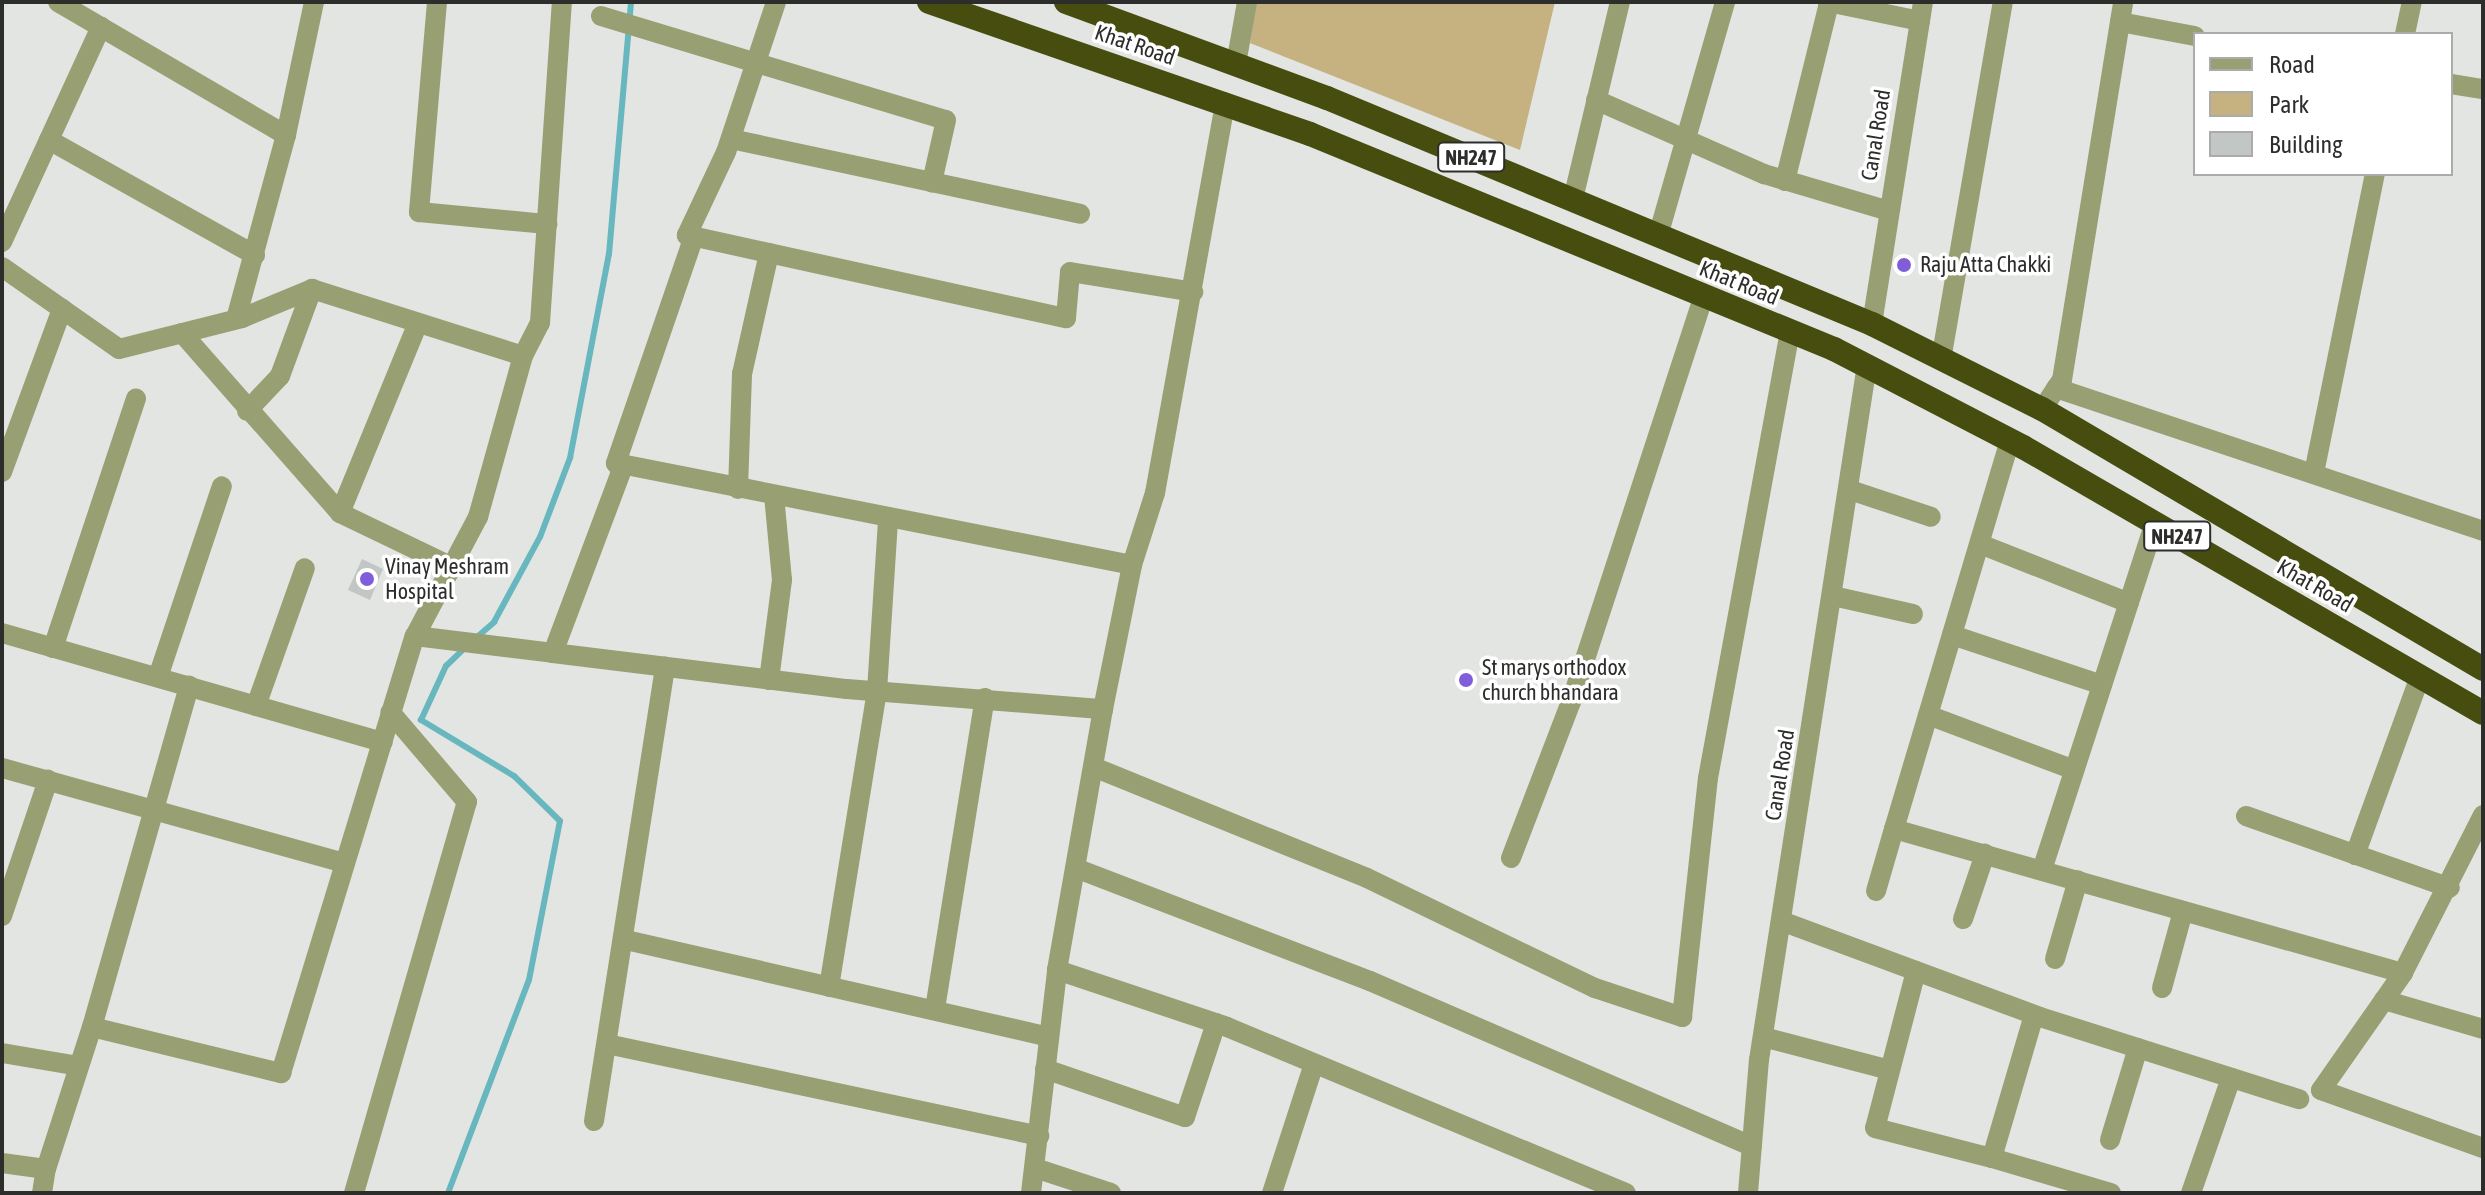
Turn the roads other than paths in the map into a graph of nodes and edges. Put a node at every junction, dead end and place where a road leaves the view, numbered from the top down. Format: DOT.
graph roads {
  1 [pos="58,2"];
  2 [pos="314,2"];
  3 [pos="437,2"];
  4 [pos="562,2"];
  5 [pos="776,2"];
  6 [pos="929,2"];
  7 [pos="1066,2"];
  8 [pos="1247,2"];
  9 [pos="1620,2"];
  10 [pos="1725,2"];
  11 [pos="1828,2"];
  12 [pos="2003,2"];
  13 [pos="2412,2"];
  14 [pos="1922,11"];
  15 [pos="2121,12"];
  16 [pos="601,16"];
  17 [pos="101,27"];
  18 [pos="2405,32"];
  19 [pos="2193,35"];
  20 [pos="759,61"];
  21 [pos="1236,64"];
  22 [pos="2453,84"];
  23 [pos="2483,89"];
  24 [pos="1596,100"];
  25 [pos="1225,102"];
  26 [pos="286,135"];
  27 [pos="731,139"];
  28 [pos="49,140"];
  29 [pos="1684,141"];
  30 [pos="2375,176"];
  31 [pos="1785,181"];
  32 [pos="932,182"];
  33 [pos="1573,199"];
  34 [pos="1889,211"];
  35 [pos="1080,214"];
  36 [pos="547,224"];
  37 [pos="687,235"];
  38 [pos="1658,236"];
  39 [pos="2,242"];
  40 [pos="769,253"];
  41 [pos="255,255"];
  42 [pos="2,267"];
  43 [pos="312,289"];
  44 [pos="1193,292"];
  45 [pos="1704,296"];
  46 [pos="62,309"];
  47 [pos="236,319"];
  48 [pos="418,323"];
  49 [pos="1872,324"];
  50 [pos="1790,331"];
  51 [pos="182,333"];
  52 [pos="523,356"];
  53 [pos="1942,360"];
  54 [pos="1867,365"];
  55 [pos="2056,388"];
  56 [pos="136,398"];
  57 [pos="2042,409"];
  58 [pos="247,411"];
  59 [pos="2010,440"];
  60 [pos="624,464"];
  61 [pos="2,472"];
  62 [pos="2314,473"];
  63 [pos="222,486"];
  64 [pos="738,489"];
  65 [pos="1850,490"];
  66 [pos="774,496"];
  67 [pos="340,513"];
  68 [pos="1931,517"];
  69 [pos="888,520"];
  70 [pos="2155,523"];
  71 [pos="2483,531"];
  72 [pos="1980,544"];
  73 [pos="1132,565"];
  74 [pos="452,567"];
  75 [pos="305,568"];
  76 [pos="1833,596"];
  77 [pos="2129,603"];
  78 [pos="1913,614"];
  79 [pos="2,633"];
  80 [pos="1952,635"];
  81 [pos="415,636"];
  82 [pos="53,648"];
  83 [pos="553,653"];
  84 [pos="665,667"];
  85 [pos="2483,669"];
  86 [pos="2420,676"];
  87 [pos="158,677"];
  88 [pos="769,680"];
  89 [pos="2102,685"];
  90 [pos="189,686"];
  91 [pos="877,691"];
  92 [pos="985,698"];
  93 [pos="256,706"];
  94 [pos="1103,709"];
  95 [pos="390,712"];
  96 [pos="2483,713"];
  97 [pos="1928,715"];
  98 [pos="383,742"];
  99 [pos="2,768"];
  100 [pos="1096,768"];
  101 [pos="2074,770"];
  102 [pos="48,780"];
  103 [pos="152,808"];
  104 [pos="2483,815"];
  105 [pos="2246,816"];
  106 [pos="1894,829"];
  107 [pos="1985,854"];
  108 [pos="2355,855"];
  109 [pos="1511,858"];
  110 [pos="342,862"];
  111 [pos="1078,869"];
  112 [pos="2042,870"];
  113 [pos="2078,880"];
  114 [pos="2450,888"];
  115 [pos="1876,891"];
  116 [pos="2183,911"];
  117 [pos="2,916"];
  118 [pos="1963,919"];
  119 [pos="1781,921"];
  120 [pos="626,940"];
  121 [pos="2055,959"];
  122 [pos="1057,970"];
  123 [pos="1916,971"];
  124 [pos="2403,973"];
  125 [pos="829,987"];
  126 [pos="2162,988"];
  127 [pos="2384,1000"];
  128 [pos="935,1009"];
  129 [pos="2034,1015"];
  130 [pos="1216,1023"];
  131 [pos="92,1027"];
  132 [pos="2483,1029"];
  133 [pos="1048,1037"];
  134 [pos="1763,1037"];
  135 [pos="607,1044"];
  136 [pos="2138,1048"];
  137 [pos="2,1053"];
  138 [pos="1314,1064"];
  139 [pos="79,1066"];
  140 [pos="1045,1069"];
  141 [pos="1890,1070"];
  142 [pos="2231,1078"];
  143 [pos="2299,1099"];
  144 [pos="594,1121"];
  145 [pos="1039,1136"];
  146 [pos="2110,1140"];
  147 [pos="1752,1146"];
  148 [pos="2483,1148"];
  149 [pos="1992,1158"];
  150 [pos="2,1163"];
  151 [pos="1035,1168"];
  152 [pos="46,1169"];
  153 [pos="42,1193"];
  154 [pos="354,1193"];
  155 [pos="1031,1193"];
  156 [pos="1111,1193"];
  157 [pos="1272,1193"];
  158 [pos="1626,1193"];
  159 [pos="1748,1193"];
  160 [pos="2111,1193"];
  161 [pos="2191,1193"];
  1 -- 17 [label="street"];
  2 -- 26 [label="street"];
  3 -- 36 [label="street"];
  4 -- 36 [label="street"];
  5 -- 20 [label="street"];
  6 -- 25 [label="highway, Khat Road / NH247"];
  7 -- 21 [label="highway, Khat Road / NH247"];
  8 -- 21 [label="street"];
  9 -- 24 [label="street"];
  10 -- 29 [label="street"];
  11 -- 14 [label="street"];
  11 -- 31 [label="street"];
  12 -- 53 [label="street"];
  13 -- 18 [label="street"];
  14 -- 34 [label="street, Canal Road"];
  15 -- 19 [label="street"];
  15 -- 55 [label="street"];
  16 -- 20 [label="street"];
  17 -- 26 [label="street"];
  17 -- 28 [label="street"];
  20 -- 27 [label="street"];
  20 -- 32 [label="street"];
  21 -- 25 [label="highway"];
  21 -- 33 [label="highway, Khat Road / NH247"];
  22 -- 23 [label="street"];
  24 -- 29 [label="street"];
  24 -- 33 [label="street"];
  25 -- 44 [label="street"];
  25 -- 45 [label="highway, Khat Road / NH247"];
  26 -- 41 [label="street"];
  27 -- 32 [label="street"];
  27 -- 37 [label="street"];
  28 -- 39 [label="street"];
  28 -- 41 [label="street"];
  29 -- 31 [label="street"];
  29 -- 38 [label="street"];
  30 -- 62 [label="street"];
  31 -- 34 [label="street"];
  32 -- 35 [label="street"];
  33 -- 38 [label="highway, Khat Road / NH247"];
  34 -- 49 [label="street, Canal Road"];
  36 -- 52 [label="street"];
  37 -- 40 [label="street"];
  37 -- 60 [label="street"];
  38 -- 49 [label="highway, Khat Road / NH247"];
  40 -- 44 [label="street"];
  40 -- 64 [label="street"];
  41 -- 47 [label="street"];
  42 -- 46 [label="street"];
  43 -- 47 [label="street"];
  43 -- 48 [label="street"];
  43 -- 58 [label="street"];
  44 -- 73 [label="street"];
  45 -- 50 [label="highway, Khat Road / NH247"];
  45 -- 109 [label="street"];
  46 -- 51 [label="street"];
  46 -- 61 [label="street"];
  47 -- 51 [label="street"];
  48 -- 52 [label="street"];
  48 -- 67 [label="street"];
  49 -- 53 [label="highway, Khat Road / NH247"];
  49 -- 54 [label="highway"];
  50 -- 54 [label="highway, Khat Road / NH247"];
  50 -- 100 [label="street"];
  51 -- 58 [label="street"];
  52 -- 74 [label="street"];
  53 -- 57 [label="highway, Khat Road / NH247"];
  54 -- 59 [label="highway, Khat Road / NH247"];
  54 -- 65 [label="street, Canal Road"];
  55 -- 57 [label="street"];
  55 -- 62 [label="street"];
  56 -- 82 [label="street"];
  57 -- 85 [label="highway, Khat Road / NH247"];
  58 -- 67 [label="street"];
  59 -- 70 [label="highway, Khat Road / NH247"];
  59 -- 72 [label="street"];
  60 -- 64 [label="street"];
  60 -- 83 [label="street"];
  62 -- 71 [label="street"];
  63 -- 87 [label="street"];
  64 -- 66 [label="street"];
  65 -- 68 [label="street"];
  65 -- 76 [label="street, Canal Road"];
  66 -- 69 [label="street"];
  66 -- 88 [label="street"];
  67 -- 74 [label="street"];
  69 -- 73 [label="street"];
  69 -- 91 [label="street"];
  70 -- 77 [label="street"];
  70 -- 86 [label="highway, Khat Road / NH247"];
  72 -- 77 [label="street"];
  72 -- 80 [label="street"];
  73 -- 94 [label="street"];
  74 -- 81 [label="street"];
  75 -- 93 [label="street"];
  76 -- 78 [label="street"];
  76 -- 119 [label="street, Canal Road"];
  77 -- 89 [label="street"];
  79 -- 82 [label="street"];
  80 -- 89 [label="street"];
  80 -- 97 [label="street"];
  81 -- 83 [label="street"];
  81 -- 95 [label="street"];
  82 -- 87 [label="street"];
  83 -- 84 [label="street"];
  84 -- 88 [label="street"];
  84 -- 120 [label="street"];
  86 -- 96 [label="highway, Khat Road / NH247"];
  86 -- 108 [label="street"];
  87 -- 90 [label="street"];
  88 -- 91 [label="street"];
  89 -- 101 [label="street"];
  90 -- 93 [label="street"];
  90 -- 103 [label="street"];
  91 -- 92 [label="street"];
  91 -- 125 [label="street"];
  92 -- 94 [label="street"];
  92 -- 128 [label="street"];
  93 -- 98 [label="street"];
  94 -- 100 [label="street"];
  95 -- 98 [label="street"];
  95 -- 154 [label="street"];
  97 -- 101 [label="street"];
  97 -- 106 [label="street"];
  98 -- 110 [label="street"];
  99 -- 102 [label="street"];
  100 -- 111 [label="street"];
  101 -- 112 [label="street"];
  102 -- 103 [label="street"];
  102 -- 117 [label="street"];
  103 -- 110 [label="street"];
  103 -- 131 [label="street"];
  104 -- 114 [label="street"];
  105 -- 108 [label="street"];
  106 -- 107 [label="street"];
  106 -- 115 [label="street"];
  107 -- 112 [label="street"];
  107 -- 118 [label="street"];
  108 -- 114 [label="street"];
  110 -- 131 [label="street"];
  111 -- 122 [label="street"];
  111 -- 147 [label="street"];
  112 -- 113 [label="street"];
  113 -- 116 [label="street"];
  113 -- 121 [label="street"];
  114 -- 124 [label="street"];
  116 -- 124 [label="street"];
  116 -- 126 [label="street"];
  119 -- 123 [label="street"];
  119 -- 134 [label="street, Canal Road"];
  120 -- 125 [label="street"];
  120 -- 135 [label="street"];
  122 -- 130 [label="street"];
  122 -- 133 [label="street"];
  123 -- 129 [label="street"];
  123 -- 141 [label="street"];
  124 -- 127 [label="street"];
  125 -- 128 [label="street"];
  127 -- 132 [label="street"];
  127 -- 148 [label="street"];
  128 -- 133 [label="street"];
  129 -- 136 [label="street"];
  129 -- 149 [label="street"];
  130 -- 138 [label="street"];
  130 -- 140 [label="street"];
  131 -- 139 [label="street"];
  133 -- 140 [label="street"];
  134 -- 141 [label="street"];
  134 -- 147 [label="street, Canal Road"];
  135 -- 144 [label="street"];
  135 -- 145 [label="street"];
  136 -- 142 [label="street"];
  136 -- 146 [label="street"];
  137 -- 139 [label="street"];
  138 -- 157 [label="street"];
  138 -- 158 [label="street"];
  139 -- 152 [label="street"];
  140 -- 145 [label="street"];
  141 -- 149 [label="street"];
  142 -- 143 [label="street"];
  142 -- 161 [label="street"];
  145 -- 151 [label="street"];
  147 -- 159 [label="street, Canal Road"];
  149 -- 160 [label="street"];
  150 -- 152 [label="street"];
  151 -- 155 [label="street"];
  151 -- 156 [label="street"];
  152 -- 153 [label="street"];
}
